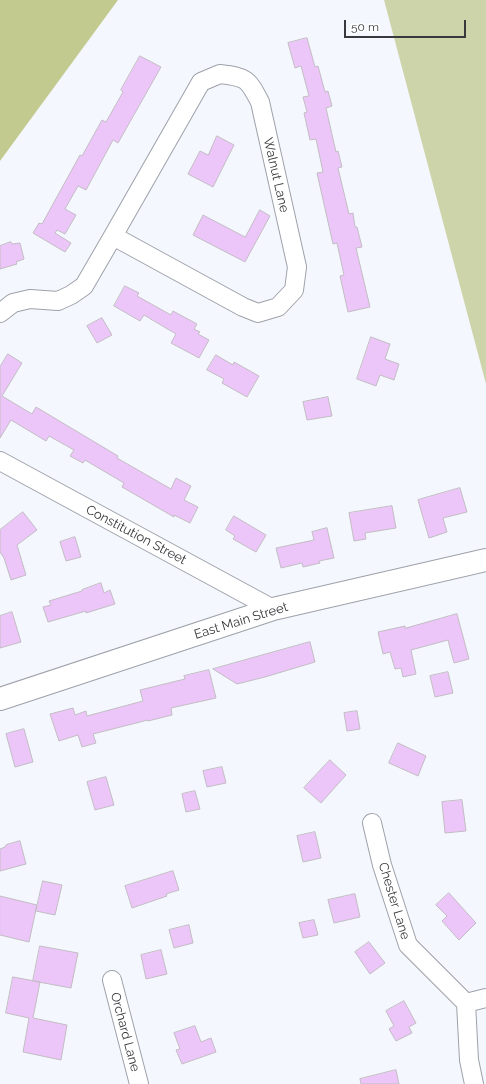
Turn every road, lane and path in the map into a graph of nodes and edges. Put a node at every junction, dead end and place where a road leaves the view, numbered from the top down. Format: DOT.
graph roads {
  1 [pos="113,236"];
  2 [pos="0,313"];
  3 [pos="0,461"];
  4 [pos="486,560"];
  5 [pos="273,609"];
  6 [pos="0,699"];
  7 [pos="372,823"];
  8 [pos="112,980"];
  9 [pos="486,998"];
  10 [pos="466,1003"];
  11 [pos="139,1084"];
  12 [pos="474,1084"];
  1 -- 1 [label="street, Walnut Lane"];
  1 -- 2 [label="street, Walnut Lane"];
  3 -- 5 [label="street, Constitution Street"];
  4 -- 5 [label="main road, East Main Street"];
  5 -- 6 [label="main road, East Main Street"];
  7 -- 10 [label="street, Chester Lane"];
  8 -- 11 [label="street, Orchard Lane"];
  9 -- 10 [label="street"];
  10 -- 12 [label="street"];
}
